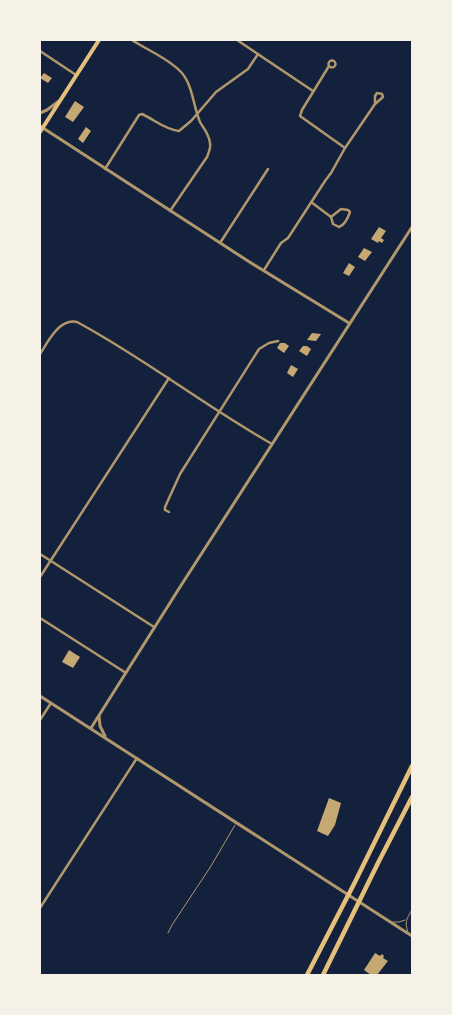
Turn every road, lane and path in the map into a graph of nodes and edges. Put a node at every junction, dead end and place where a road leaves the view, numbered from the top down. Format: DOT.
graph roads {
  1 [pos="99,40"];
  2 [pos="132,40"];
  3 [pos="236,40"];
  4 [pos="40,51"];
  5 [pos="258,54"];
  6 [pos="329,66"];
  7 [pos="76,75"];
  8 [pos="314,91"];
  9 [pos="60,101"];
  10 [pos="375,104"];
  11 [pos="40,113"];
  12 [pos="198,113"];
  13 [pos="41,128"];
  14 [pos="345,148"];
  15 [pos="105,169"];
  16 [pos="268,169"];
  17 [pos="311,202"];
  18 [pos="170,211"];
  19 [pos="332,217"];
  20 [pos="412,227"];
  21 [pos="220,243"];
  22 [pos="264,270"];
  23 [pos="349,324"];
  24 [pos="278,341"];
  25 [pos="40,354"];
  26 [pos="169,378"];
  27 [pos="220,412"];
  28 [pos="272,444"];
  29 [pos="168,512"];
  30 [pos="40,554"];
  31 [pos="50,561"];
  32 [pos="40,577"];
  33 [pos="40,618"];
  34 [pos="154,628"];
  35 [pos="126,673"];
  36 [pos="40,696"];
  37 [pos="51,703"];
  38 [pos="99,715"];
  39 [pos="40,720"];
  40 [pos="91,728"];
  41 [pos="106,738"];
  42 [pos="137,758"];
  43 [pos="412,766"];
  44 [pos="412,797"];
  45 [pos="237,822"];
  46 [pos="40,908"];
  47 [pos="412,910"];
  48 [pos="406,919"];
  49 [pos="391,922"];
  50 [pos="168,933"];
  51 [pos="408,933"];
  52 [pos="412,936"];
  53 [pos="307,975"];
  54 [pos="323,975"];
  1 -- 7 [label="main road"];
  2 -- 12 [label="street"];
  3 -- 5 [label="street"];
  4 -- 7 [label="street"];
  5 -- 8 [label="street"];
  5 -- 12 [label="street"];
  6 -- 8 [label="street"];
  7 -- 9 [label="main road"];
  8 -- 14 [label="street"];
  9 -- 11 [label="street"];
  9 -- 13 [label="main road"];
  10 -- 14 [label="street"];
  12 -- 15 [label="street"];
  12 -- 18 [label="street"];
  13 -- 15 [label="street"];
  14 -- 17 [label="street"];
  15 -- 18 [label="street"];
  16 -- 21 [label="street"];
  17 -- 19 [label="street"];
  17 -- 22 [label="street"];
  18 -- 21 [label="street"];
  19 -- 19 [label="street"];
  20 -- 23 [label="street"];
  21 -- 22 [label="street"];
  22 -- 23 [label="street"];
  23 -- 28 [label="street"];
  24 -- 27 [label="street"];
  25 -- 26 [label="street"];
  26 -- 27 [label="street"];
  26 -- 31 [label="street"];
  27 -- 28 [label="street"];
  27 -- 29 [label="street"];
  28 -- 34 [label="street"];
  30 -- 31 [label="street"];
  31 -- 32 [label="street"];
  31 -- 34 [label="street"];
  33 -- 35 [label="street"];
  34 -- 35 [label="street"];
  35 -- 38 [label="street"];
  36 -- 37 [label="street"];
  37 -- 39 [label="street"];
  37 -- 40 [label="street"];
  38 -- 40 [label="street"];
  38 -- 41 [label="street"];
  40 -- 41 [label="street"];
  41 -- 42 [label="street"];
  42 -- 45 [label="street"];
  42 -- 46 [label="street"];
  43 -- 53 [label="highway"];
  44 -- 54 [label="highway"];
  45 -- 49 [label="street"];
  45 -- 50 [label="lane"];
  47 -- 48 [label="lane"];
  48 -- 49 [label="lane"];
  48 -- 51 [label="lane"];
  49 -- 51 [label="street"];
  51 -- 52 [label="street"];
}
